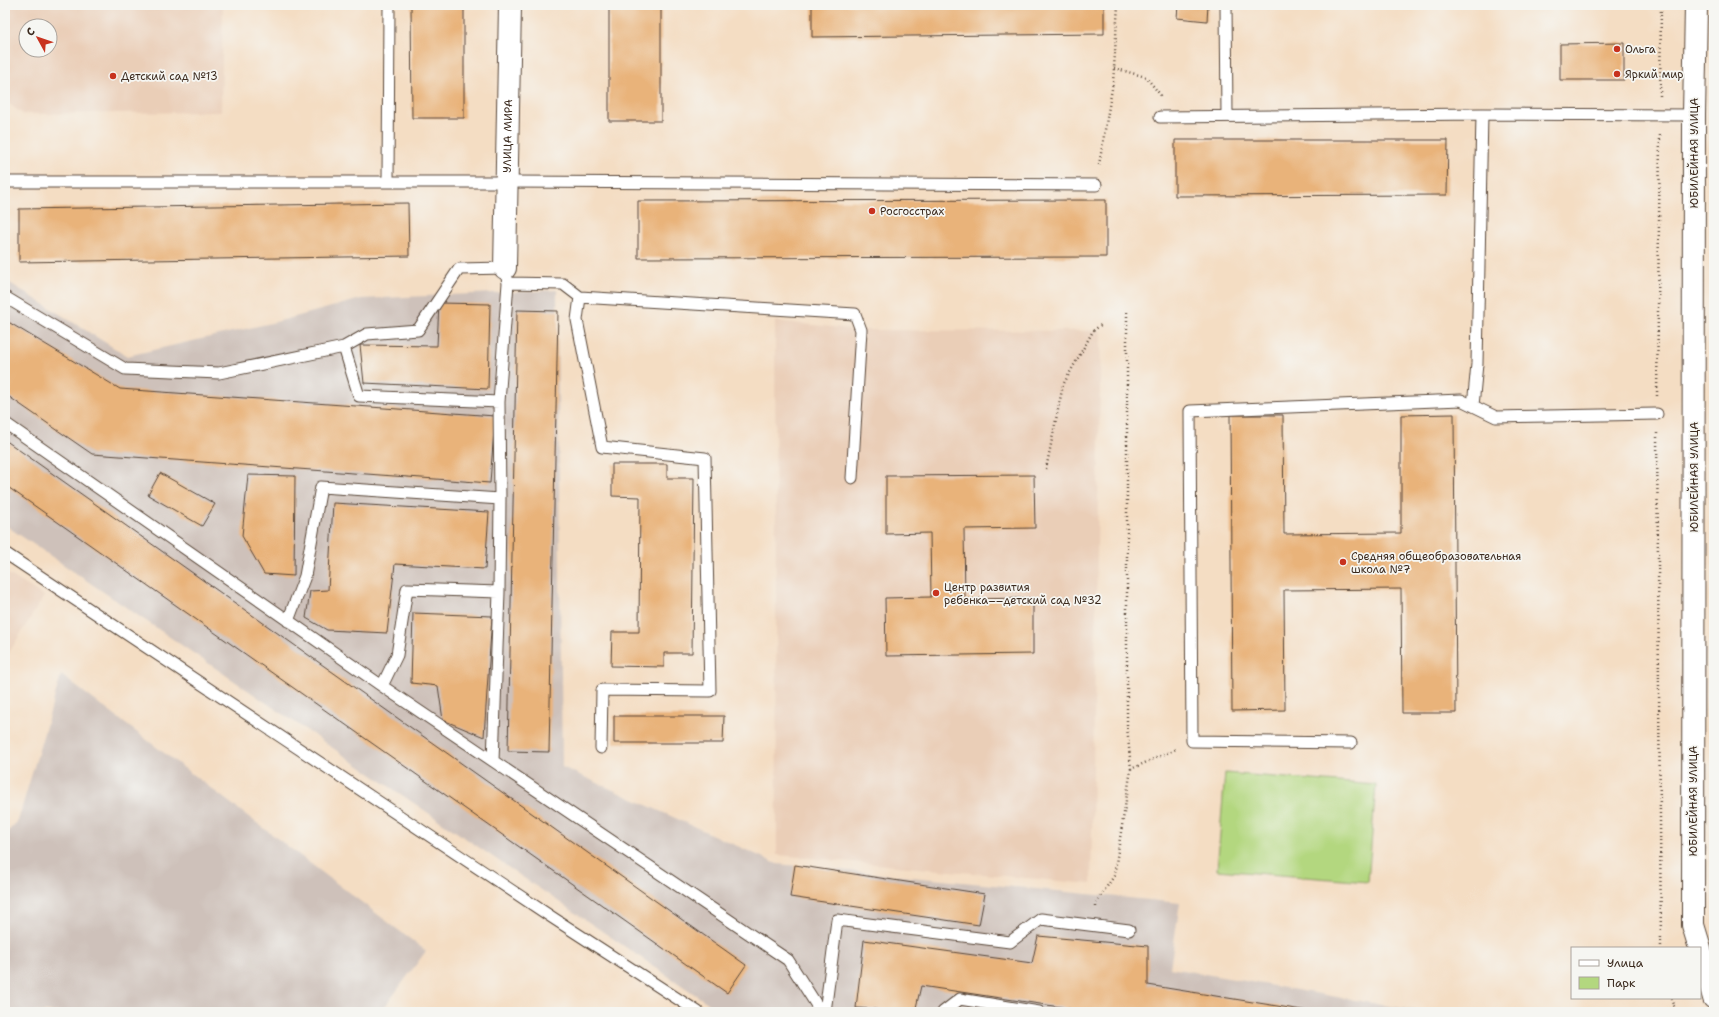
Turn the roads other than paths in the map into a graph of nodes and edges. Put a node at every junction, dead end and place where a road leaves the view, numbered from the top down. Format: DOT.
graph roads {
  1 [pos="389,5"];
  2 [pos="510,5"];
  3 [pos="1226,5"];
  4 [pos="1696,5"];
  5 [pos="1482,114"];
  6 [pos="1694,115"];
  7 [pos="1227,116"];
  8 [pos="1160,117"];
  9 [pos="5,182"];
  10 [pos="388,182"];
  11 [pos="506,182"];
  12 [pos="1096,185"];
  13 [pos="507,275"];
  14 [pos="580,297"];
  15 [pos="5,298"];
  16 [pos="344,347"];
  17 [pos="499,402"];
  18 [pos="1473,406"];
  19 [pos="1657,414"];
  20 [pos="5,423"];
  21 [pos="852,478"];
  22 [pos="500,499"];
  23 [pos="5,553"];
  24 [pos="499,592"];
  25 [pos="288,621"];
  26 [pos="382,686"];
  27 [pos="1351,744"];
  28 [pos="601,748"];
  29 [pos="493,761"];
  30 [pos="1129,930"];
  31 [pos="1699,947"];
  32 [pos="1701,952"];
  33 [pos="1714,998"];
  34 [pos="698,1012"];
  35 [pos="821,1012"];
  36 [pos="825,1012"];
  37 [pos="943,1012"];
  38 [pos="1039,1012"];
  1 -- 10 [label="lane"];
  2 -- 11 [label="street, УЛИЦА МИРА"];
  3 -- 7 [label="lane"];
  4 -- 6 [label="street, ЮБИЛЕЙНАЯ УЛИЦА"];
  5 -- 6 [label="lane"];
  5 -- 7 [label="lane"];
  5 -- 18 [label="lane"];
  6 -- 31 [label="street, ЮБИЛЕЙНАЯ УЛИЦА"];
  7 -- 8 [label="lane"];
  9 -- 10 [label="lane"];
  10 -- 11 [label="lane"];
  11 -- 12 [label="lane"];
  11 -- 13 [label="street, УЛИЦА МИРА"];
  13 -- 14 [label="lane"];
  13 -- 16 [label="lane"];
  13 -- 17 [label="lane"];
  14 -- 21 [label="lane"];
  14 -- 28 [label="lane"];
  15 -- 16 [label="lane"];
  16 -- 17 [label="lane"];
  17 -- 22 [label="lane"];
  18 -- 19 [label="lane"];
  18 -- 27 [label="lane"];
  20 -- 25 [label="lane"];
  22 -- 24 [label="lane"];
  22 -- 25 [label="lane"];
  23 -- 34 [label="lane"];
  24 -- 26 [label="lane"];
  24 -- 29 [label="lane"];
  25 -- 26 [label="lane"];
  26 -- 29 [label="lane"];
  29 -- 35 [label="lane"];
  30 -- 36 [label="lane"];
  32 -- 33 [label="street, ЮБИЛЕЙНАЯ УЛИЦА"];
  37 -- 38 [label="lane"];
}
